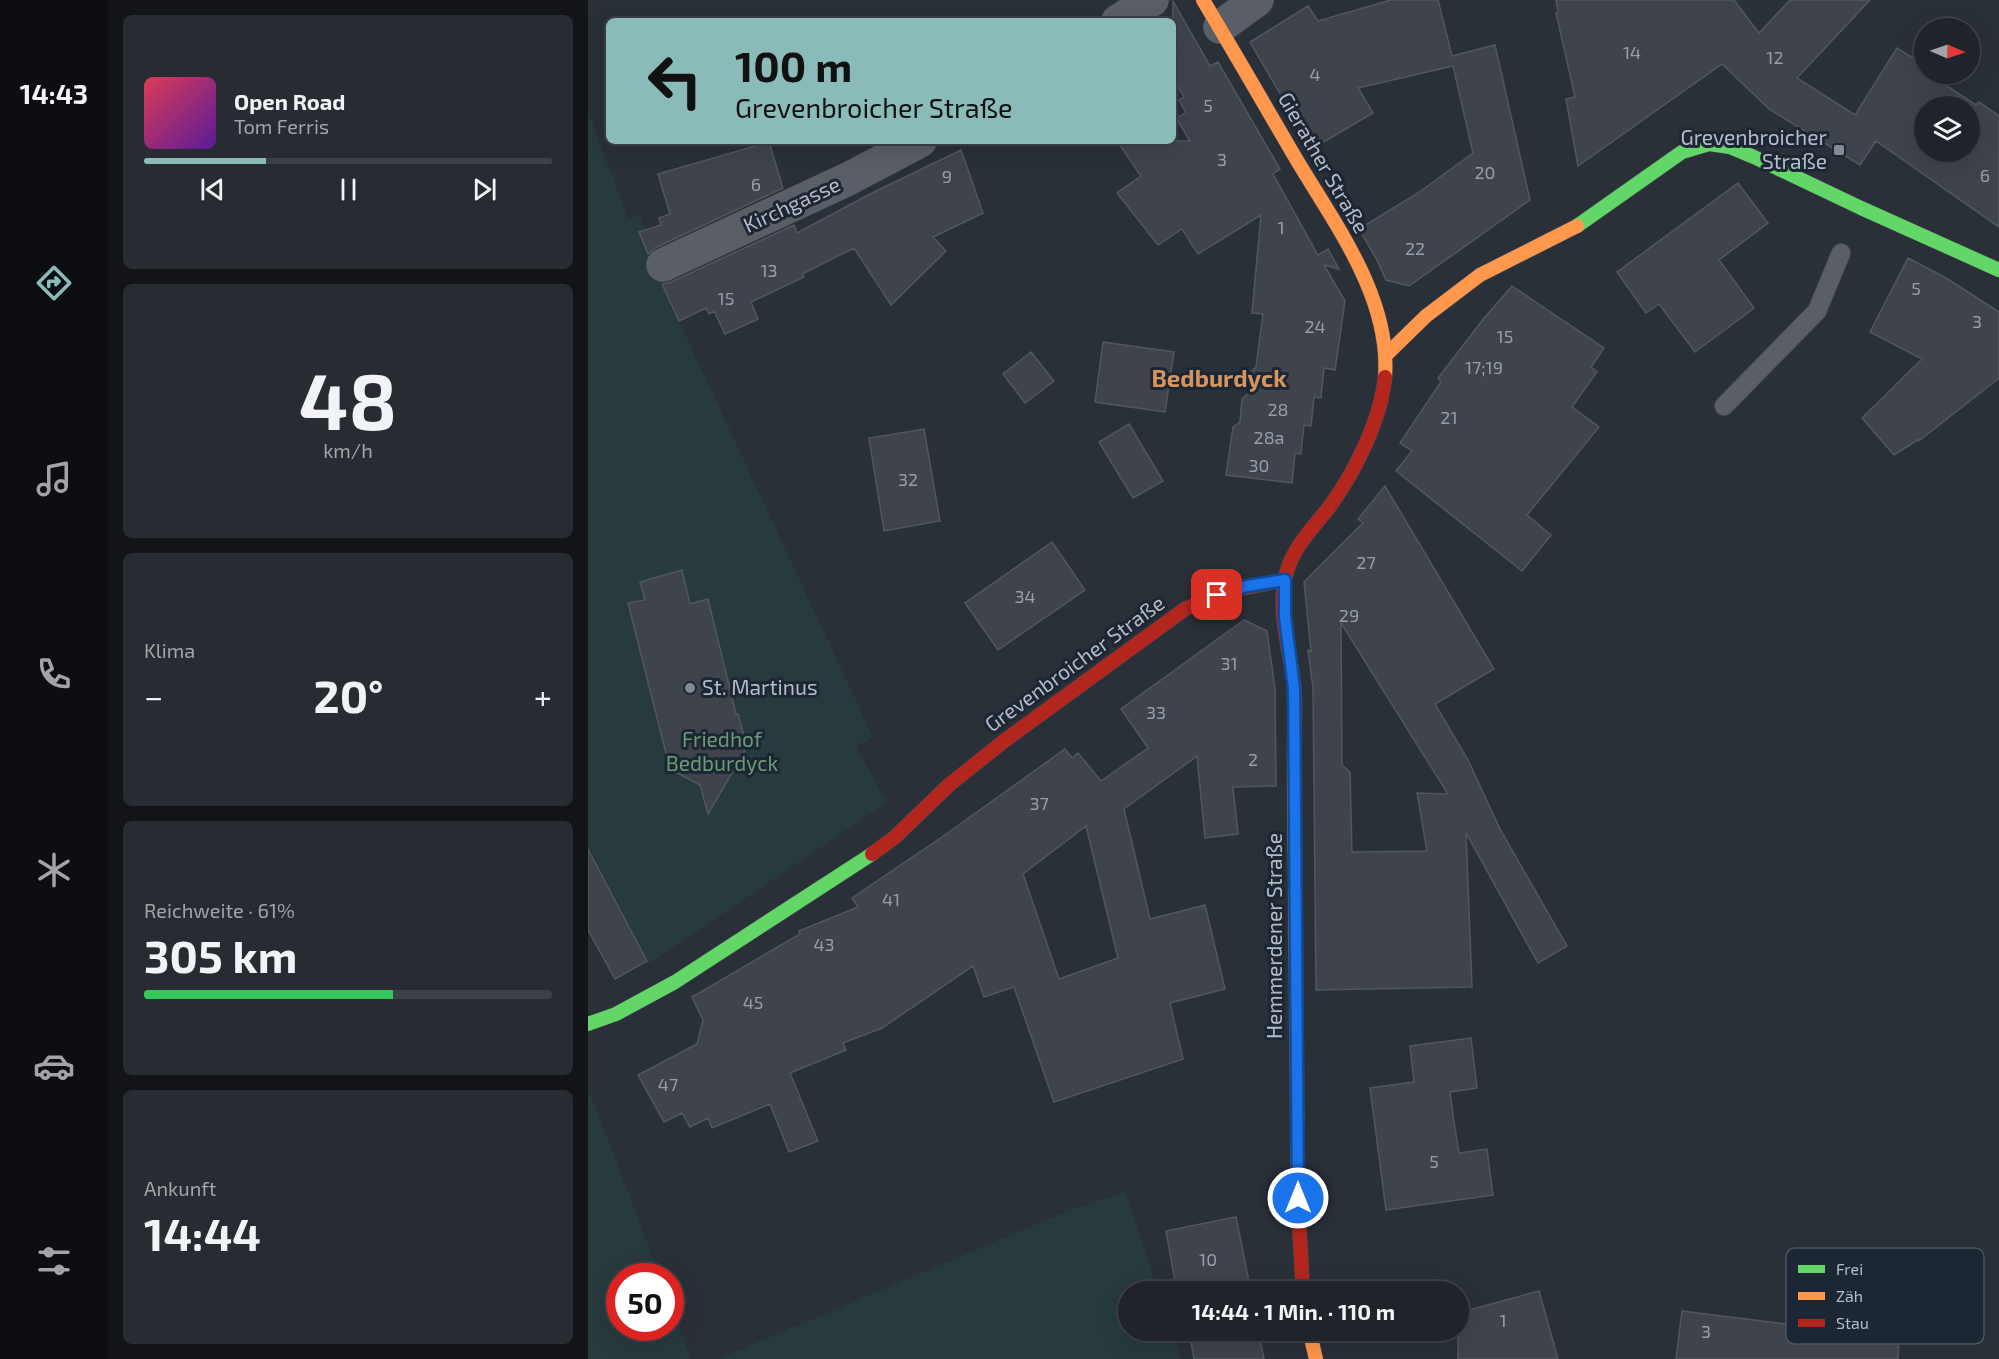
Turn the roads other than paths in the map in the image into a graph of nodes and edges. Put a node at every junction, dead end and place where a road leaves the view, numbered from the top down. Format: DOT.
graph roads {
  1 [pos="1152,0"];
  2 [pos="1203,0"];
  3 [pos="1257,0"];
  4 [pos="1123,18"];
  5 [pos="1220,27"];
  6 [pos="914,144"];
  7 [pos="1841,253"];
  8 [pos="663,265"];
  9 [pos="1999,270"];
  10 [pos="1385,356"];
  11 [pos="1724,406"];
  12 [pos="1285,580"];
  13 [pos="588,1024"];
  14 [pos="1302,1281"];
  15 [pos="1312,1341"];
  16 [pos="1316,1359"];
  1 -- 4 [label="street"];
  2 -- 5 [label="street, Gierather Straße"];
  3 -- 5 [label="street"];
  5 -- 10 [label="street, Gierather Straße"];
  6 -- 8 [label="street, Kirchgasse"];
  7 -- 11 [label="lane"];
  9 -- 10 [label="street"];
  10 -- 12 [label="street"];
  12 -- 13 [label="street, Grevenbroicher Straße"];
  12 -- 14 [label="street, Hemmerdener Straße"];
  15 -- 16 [label="street"];
}
